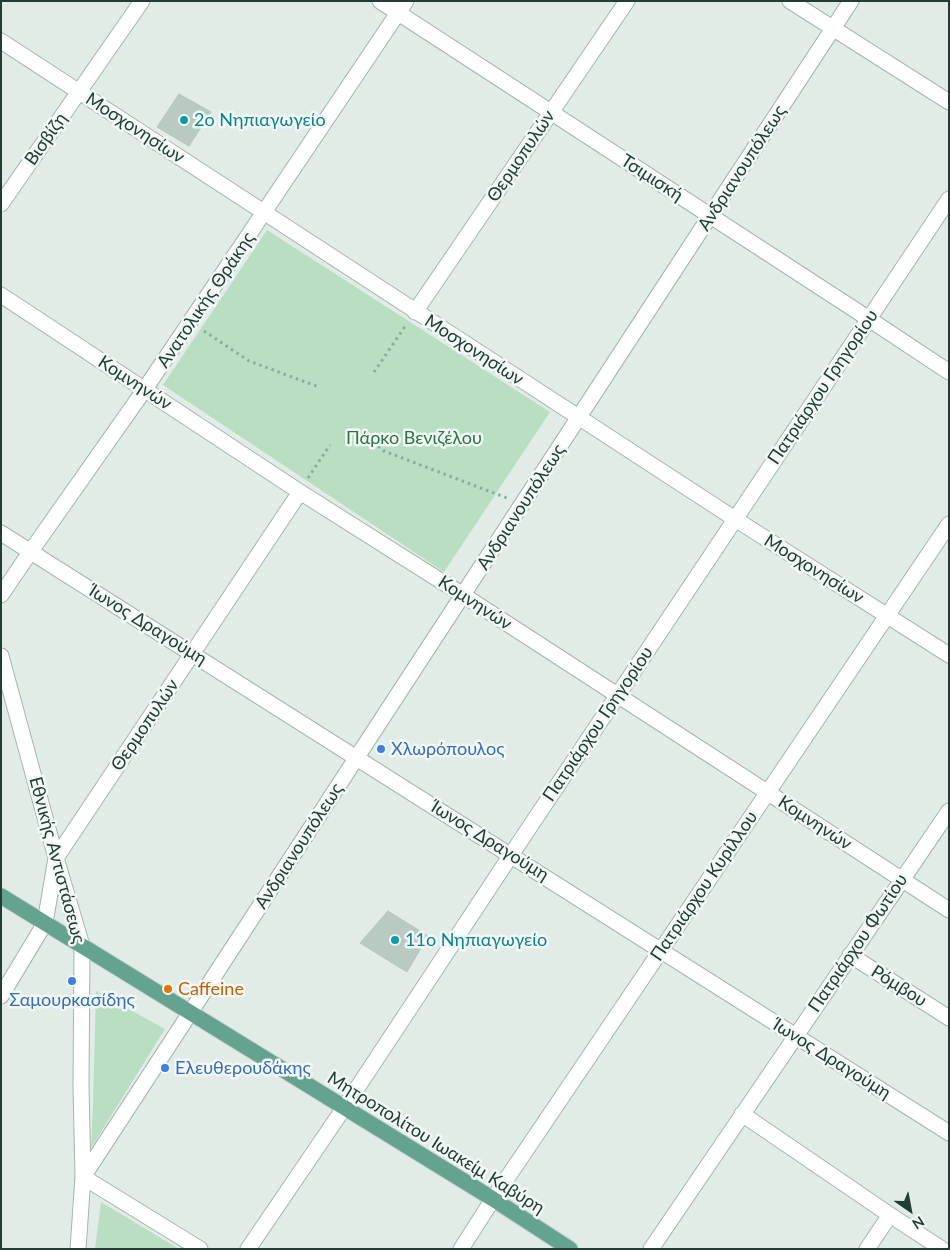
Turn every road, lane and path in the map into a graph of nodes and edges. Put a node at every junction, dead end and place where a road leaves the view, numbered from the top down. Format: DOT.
graph roads {
  1 [pos="142,1"];
  2 [pos="380,1"];
  3 [pos="627,1"];
  4 [pos="790,1"];
  5 [pos="852,1"];
  6 [pos="402,7"];
  7 [pos="833,29"];
  8 [pos="1,41"];
  9 [pos="79,92"];
  10 [pos="949,102"];
  11 [pos="551,113"];
  12 [pos="949,200"];
  13 [pos="1,204"];
  14 [pos="264,213"];
  15 [pos="710,216"];
  16 [pos="1,295"];
  17 [pos="415,312"];
  18 [pos="869,319"];
  19 [pos="191,322"];
  20 [pos="374,372"];
  21 [pos="949,372"];
  22 [pos="319,387"];
  23 [pos="145,389"];
  24 [pos="579,417"];
  25 [pos="330,446"];
  26 [pos="378,446"];
  27 [pos="300,492"];
  28 [pos="523,504"];
  29 [pos="735,519"];
  30 [pos="949,524"];
  31 [pos="1,533"];
  32 [pos="31,551"];
  33 [pos="1,595"];
  34 [pos="463,595"];
  35 [pos="886,615"];
  36 [pos="192,653"];
  37 [pos="949,655"];
  38 [pos="1,656"];
  39 [pos="618,695"];
  40 [pos="357,757"];
  41 [pos="767,792"];
  42 [pos="949,811"];
  43 [pos="511,855"];
  44 [pos="56,858"];
  45 [pos="901,879"];
  46 [pos="1,896"];
  47 [pos="949,910"];
  48 [pos="45,923"];
  49 [pos="82,946"];
  50 [pos="661,950"];
  51 [pos="850,955"];
  52 [pos="1,996"];
  53 [pos="191,1013"];
  54 [pos="949,1018"];
  55 [pos="795,1036"];
  56 [pos="344,1108"];
  57 [pos="742,1114"];
  58 [pos="949,1133"];
  59 [pos="83,1177"];
  60 [pos="493,1199"];
  61 [pos="890,1215"];
  62 [pos="78,1249"];
  63 [pos="200,1249"];
  64 [pos="248,1249"];
  65 [pos="461,1249"];
  66 [pos="570,1249"];
  67 [pos="650,1249"];
  68 [pos="867,1249"];
  69 [pos="942,1249"];
  1 -- 9 [label="street, Βισβίζη"];
  2 -- 6 [label="street, Τσιμισκή"];
  3 -- 11 [label="street, Θερμοπυλών"];
  4 -- 7 [label="street"];
  5 -- 7 [label="street, Ανδριανουπόλεως"];
  6 -- 11 [label="street, Τσιμισκή"];
  6 -- 14 [label="street, Ανατολικής Θράκης"];
  7 -- 10 [label="street"];
  7 -- 15 [label="street, Ανδριανουπόλεως"];
  8 -- 9 [label="street, Μοσχονησίων"];
  9 -- 13 [label="street, Βισβίζη"];
  9 -- 14 [label="street, Μοσχονησίων"];
  11 -- 15 [label="street, Τσιμισκή"];
  11 -- 17 [label="street, Θερμοπυλών"];
  12 -- 18 [label="street, Πατριάρχου Γρηγορίου"];
  14 -- 17 [label="street, Μοσχονησίων"];
  14 -- 19 [label="street, Ανατολικής Θράκης"];
  15 -- 18 [label="street, Τσιμισκή"];
  15 -- 24 [label="street, Ανδριανουπόλεως"];
  16 -- 23 [label="street, Κομνηνών"];
  17 -- 20 [label="path"];
  17 -- 24 [label="street, Μοσχονησίων"];
  18 -- 21 [label="street, Τσιμισκή"];
  18 -- 29 [label="street, Πατριάρχου Γρηγορίου"];
  19 -- 22 [label="path"];
  19 -- 23 [label="street, Ανατολικής Θράκης"];
  23 -- 27 [label="street, Κομνηνών"];
  23 -- 32 [label="street, Ανατολικής Θράκης"];
  24 -- 28 [label="street, Ανδριανουπόλεως"];
  24 -- 29 [label="street, Μοσχονησίων"];
  25 -- 27 [label="path"];
  26 -- 28 [label="path"];
  27 -- 34 [label="street, Κομνηνών"];
  27 -- 36 [label="street, Θερμοπυλών"];
  28 -- 34 [label="street, Ανδριανουπόλεως"];
  29 -- 35 [label="street, Μοσχονησίων"];
  29 -- 39 [label="street, Πατριάρχου Γρηγορίου"];
  30 -- 35 [label="street, Πατριάρχου Κυρίλλου"];
  31 -- 32 [label="street, Ίωνος Δραγούμη"];
  32 -- 33 [label="street, Ανατολικής Θράκης"];
  32 -- 36 [label="street, Ίωνος Δραγούμη"];
  34 -- 39 [label="street, Κομνηνών"];
  34 -- 40 [label="street, Ανδριανουπόλεως"];
  35 -- 37 [label="street, Μοσχονησίων"];
  35 -- 41 [label="street, Πατριάρχου Κυρίλλου"];
  36 -- 40 [label="street, Ίωνος Δραγούμη"];
  36 -- 44 [label="street, Θερμοπυλών"];
  38 -- 44 [label="street, Εθνικής Αντιστάσεως"];
  39 -- 41 [label="street, Κομνηνών"];
  39 -- 43 [label="street, Πατριάρχου Γρηγορίου"];
  40 -- 43 [label="street, Ίωνος Δραγούμη"];
  40 -- 53 [label="street, Ανδριανουπόλεως"];
  41 -- 45 [label="street, Κομνηνών"];
  41 -- 50 [label="street, Πατριάρχου Κυρίλλου"];
  42 -- 45 [label="street, Πατριάρχου Φωτίου"];
  43 -- 50 [label="street, Ίωνος Δραγούμη"];
  43 -- 56 [label="street, Πατριάρχου Γρηγορίου"];
  44 -- 48 [label="street"];
  44 -- 49 [label="street, Εθνικής Αντιστάσεως"];
  45 -- 47 [label="street, Κομνηνών"];
  45 -- 51 [label="street, Πατριάρχου Φωτίου"];
  46 -- 48 [label="main road, Μητροπολίτου Ιωακείμ Καβύρη"];
  48 -- 49 [label="main road, Μητροπολίτου Ιωακείμ Καβύρη"];
  48 -- 52 [label="street"];
  49 -- 53 [label="main road, Μητροπολίτου Ιωακείμ Καβύρη"];
  49 -- 59 [label="street, Εθνικής Αντιστάσεως"];
  50 -- 55 [label="street, Ίωνος Δραγούμη"];
  50 -- 60 [label="street, Πατριάρχου Κυρίλλου"];
  51 -- 54 [label="street, Ρόμβου"];
  51 -- 55 [label="street, Πατριάρχου Φωτίου"];
  53 -- 56 [label="main road, Μητροπολίτου Ιωακείμ Καβύρη"];
  53 -- 59 [label="street, Ανδριανουπόλεως"];
  55 -- 57 [label="street, Πατριάρχου Φωτίου"];
  55 -- 58 [label="street, Ίωνος Δραγούμη"];
  56 -- 60 [label="main road, Μητροπολίτου Ιωακείμ Καβύρη"];
  56 -- 64 [label="street, Πατριάρχου Γρηγορίου"];
  57 -- 61 [label="street"];
  57 -- 67 [label="street, Πατριάρχου Φωτίου"];
  59 -- 62 [label="street, Εθνικής Αντιστάσεως"];
  59 -- 63 [label="street"];
  60 -- 65 [label="street, Πατριάρχου Κυρίλλου"];
  60 -- 66 [label="main road, Μητροπολίτου Ιωακείμ Καβύρη"];
  61 -- 68 [label="street"];
  61 -- 69 [label="street"];
}
